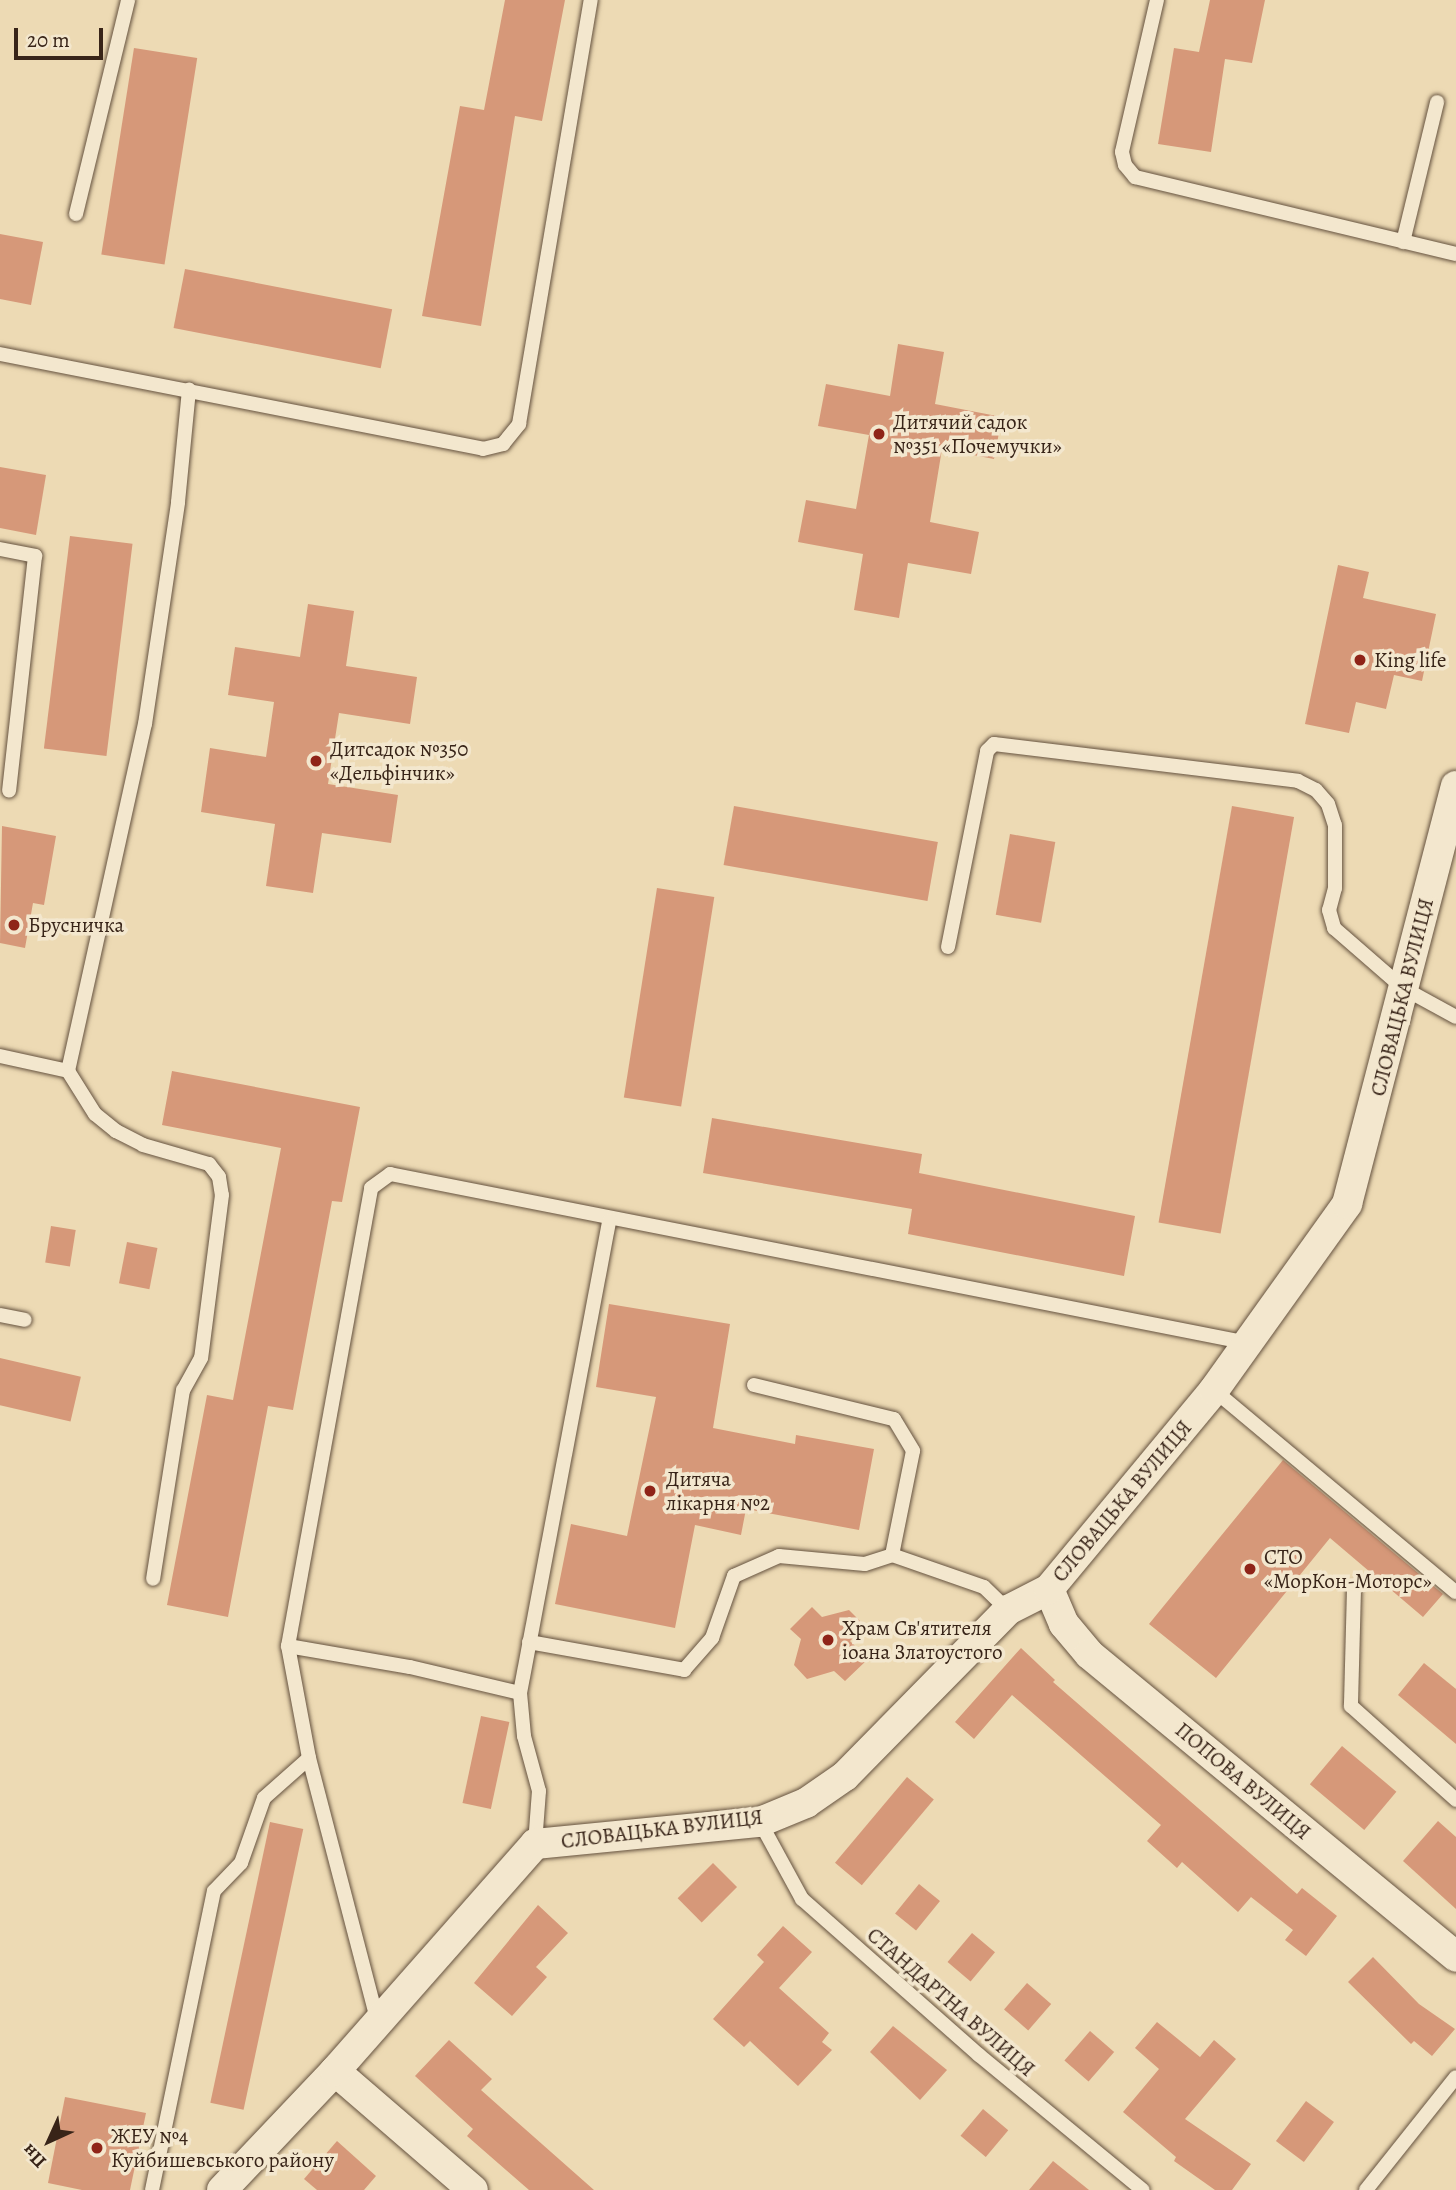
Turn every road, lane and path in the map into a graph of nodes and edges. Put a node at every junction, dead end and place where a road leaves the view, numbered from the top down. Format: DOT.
graph roads {
  1 [pos="128,0"];
  2 [pos="591,0"];
  3 [pos="1157,0"];
  4 [pos="1437,102"];
  5 [pos="76,214"];
  6 [pos="1404,242"];
  7 [pos="1456,254"];
  8 [pos="0,354"];
  9 [pos="189,390"];
  10 [pos="0,550"];
  11 [pos="1456,786"];
  12 [pos="9,791"];
  13 [pos="948,947"];
  14 [pos="1403,988"];
  15 [pos="1456,1016"];
  16 [pos="0,1056"];
  17 [pos="68,1071"];
  18 [pos="609,1220"];
  19 [pos="0,1315"];
  20 [pos="25,1320"];
  21 [pos="1248,1343"];
  22 [pos="754,1385"];
  23 [pos="1214,1390"];
  24 [pos="892,1555"];
  25 [pos="153,1579"];
  26 [pos="1049,1589"];
  27 [pos="1354,1589"];
  28 [pos="1456,1592"];
  29 [pos="1008,1610"];
  30 [pos="529,1642"];
  31 [pos="288,1646"];
  32 [pos="520,1693"];
  33 [pos="309,1758"];
  34 [pos="1456,1800"];
  35 [pos="760,1822"];
  36 [pos="535,1844"];
  37 [pos="1456,1956"];
  38 [pos="377,2019"];
  39 [pos="334,2071"];
  40 [pos="1456,2077"];
  41 [pos="152,2190"];
  42 [pos="222,2190"];
  43 [pos="472,2190"];
  44 [pos="1143,2190"];
  45 [pos="1366,2190"];
  1 -- 5 [label="lane"];
  2 -- 9 [label="lane"];
  3 -- 6 [label="lane"];
  4 -- 6 [label="lane"];
  6 -- 7 [label="lane"];
  8 -- 9 [label="lane"];
  9 -- 17 [label="lane"];
  10 -- 12 [label="lane"];
  11 -- 14 [label="street, СЛОВАЦЬКА ВУЛИЦЯ"];
  13 -- 14 [label="lane"];
  14 -- 15 [label="lane"];
  14 -- 21 [label="street, СЛОВАЦЬКА ВУЛИЦЯ"];
  16 -- 17 [label="lane"];
  17 -- 25 [label="lane"];
  18 -- 21 [label="lane"];
  18 -- 30 [label="lane"];
  18 -- 31 [label="lane"];
  19 -- 20 [label="lane"];
  21 -- 23 [label="street, СЛОВАЦЬКА ВУЛИЦЯ"];
  22 -- 24 [label="lane"];
  23 -- 26 [label="street, СЛОВАЦЬКА ВУЛИЦЯ"];
  23 -- 28 [label="lane"];
  24 -- 29 [label="lane"];
  24 -- 30 [label="lane"];
  26 -- 29 [label="street, СЛОВАЦЬКА ВУЛИЦЯ"];
  26 -- 37 [label="street, ПОПОВА ВУЛИЦЯ"];
  27 -- 34 [label="lane"];
  29 -- 35 [label="street, СЛОВАЦЬКА ВУЛИЦЯ"];
  30 -- 32 [label="lane"];
  31 -- 32 [label="lane"];
  31 -- 33 [label="lane"];
  32 -- 36 [label="lane"];
  33 -- 38 [label="lane"];
  33 -- 41 [label="lane"];
  35 -- 36 [label="street, СЛОВАЦЬКА ВУЛИЦЯ"];
  35 -- 44 [label="lane, СТАНДАРТНА ВУЛИЦЯ"];
  36 -- 38 [label="street, СЛОВАЦЬКА ВУЛИЦЯ"];
  38 -- 39 [label="street, СЛОВАЦЬКА ВУЛИЦЯ"];
  39 -- 42 [label="street, СЛОВАЦЬКА ВУЛИЦЯ"];
  39 -- 43 [label="street"];
  40 -- 45 [label="lane"];
}
